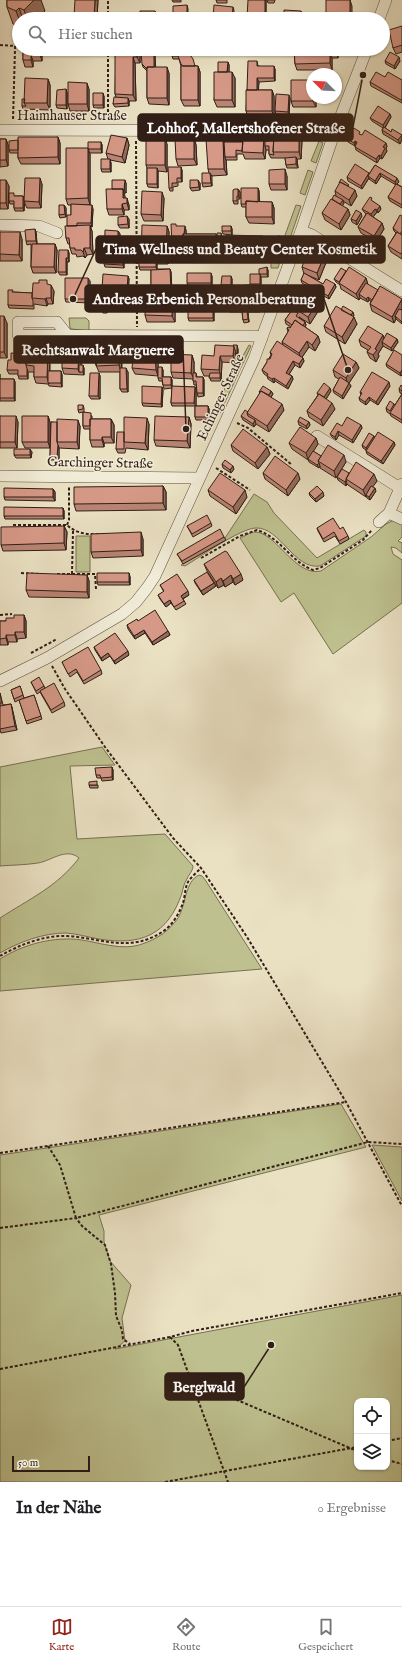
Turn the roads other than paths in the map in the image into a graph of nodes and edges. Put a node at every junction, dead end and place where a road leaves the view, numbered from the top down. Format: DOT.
graph roads {
  1 [pos="386,0"];
  2 [pos="382,12"];
  3 [pos="364,56"];
  4 [pos="0,130"];
  5 [pos="335,131"];
  6 [pos="0,225"];
  7 [pos="301,231"];
  8 [pos="57,233"];
  9 [pos="402,291"];
  10 [pos="68,336"];
  11 [pos="262,338"];
  12 [pos="317,436"];
  13 [pos="0,476"];
  14 [pos="199,478"];
  15 [pos="401,486"];
  16 [pos="389,513"];
  17 [pos="402,520"];
  18 [pos="379,522"];
  19 [pos="0,681"];
  1 -- 2 [label="street"];
  3 -- 5 [label="street, Echinger Straße"];
  4 -- 5 [label="street, Haimhauser Straße"];
  5 -- 7 [label="street, Echinger Straße"];
  6 -- 8 [label="street"];
  7 -- 9 [label="street"];
  7 -- 11 [label="street, Echinger Straße"];
  10 -- 11 [label="street"];
  11 -- 14 [label="street, Echinger Straße"];
  12 -- 15 [label="street"];
  13 -- 14 [label="street, Garchinger Straße"];
  14 -- 19 [label="street, Echinger Straße"];
  15 -- 16 [label="street"];
  16 -- 17 [label="street"];
  16 -- 18 [label="street"];
}
